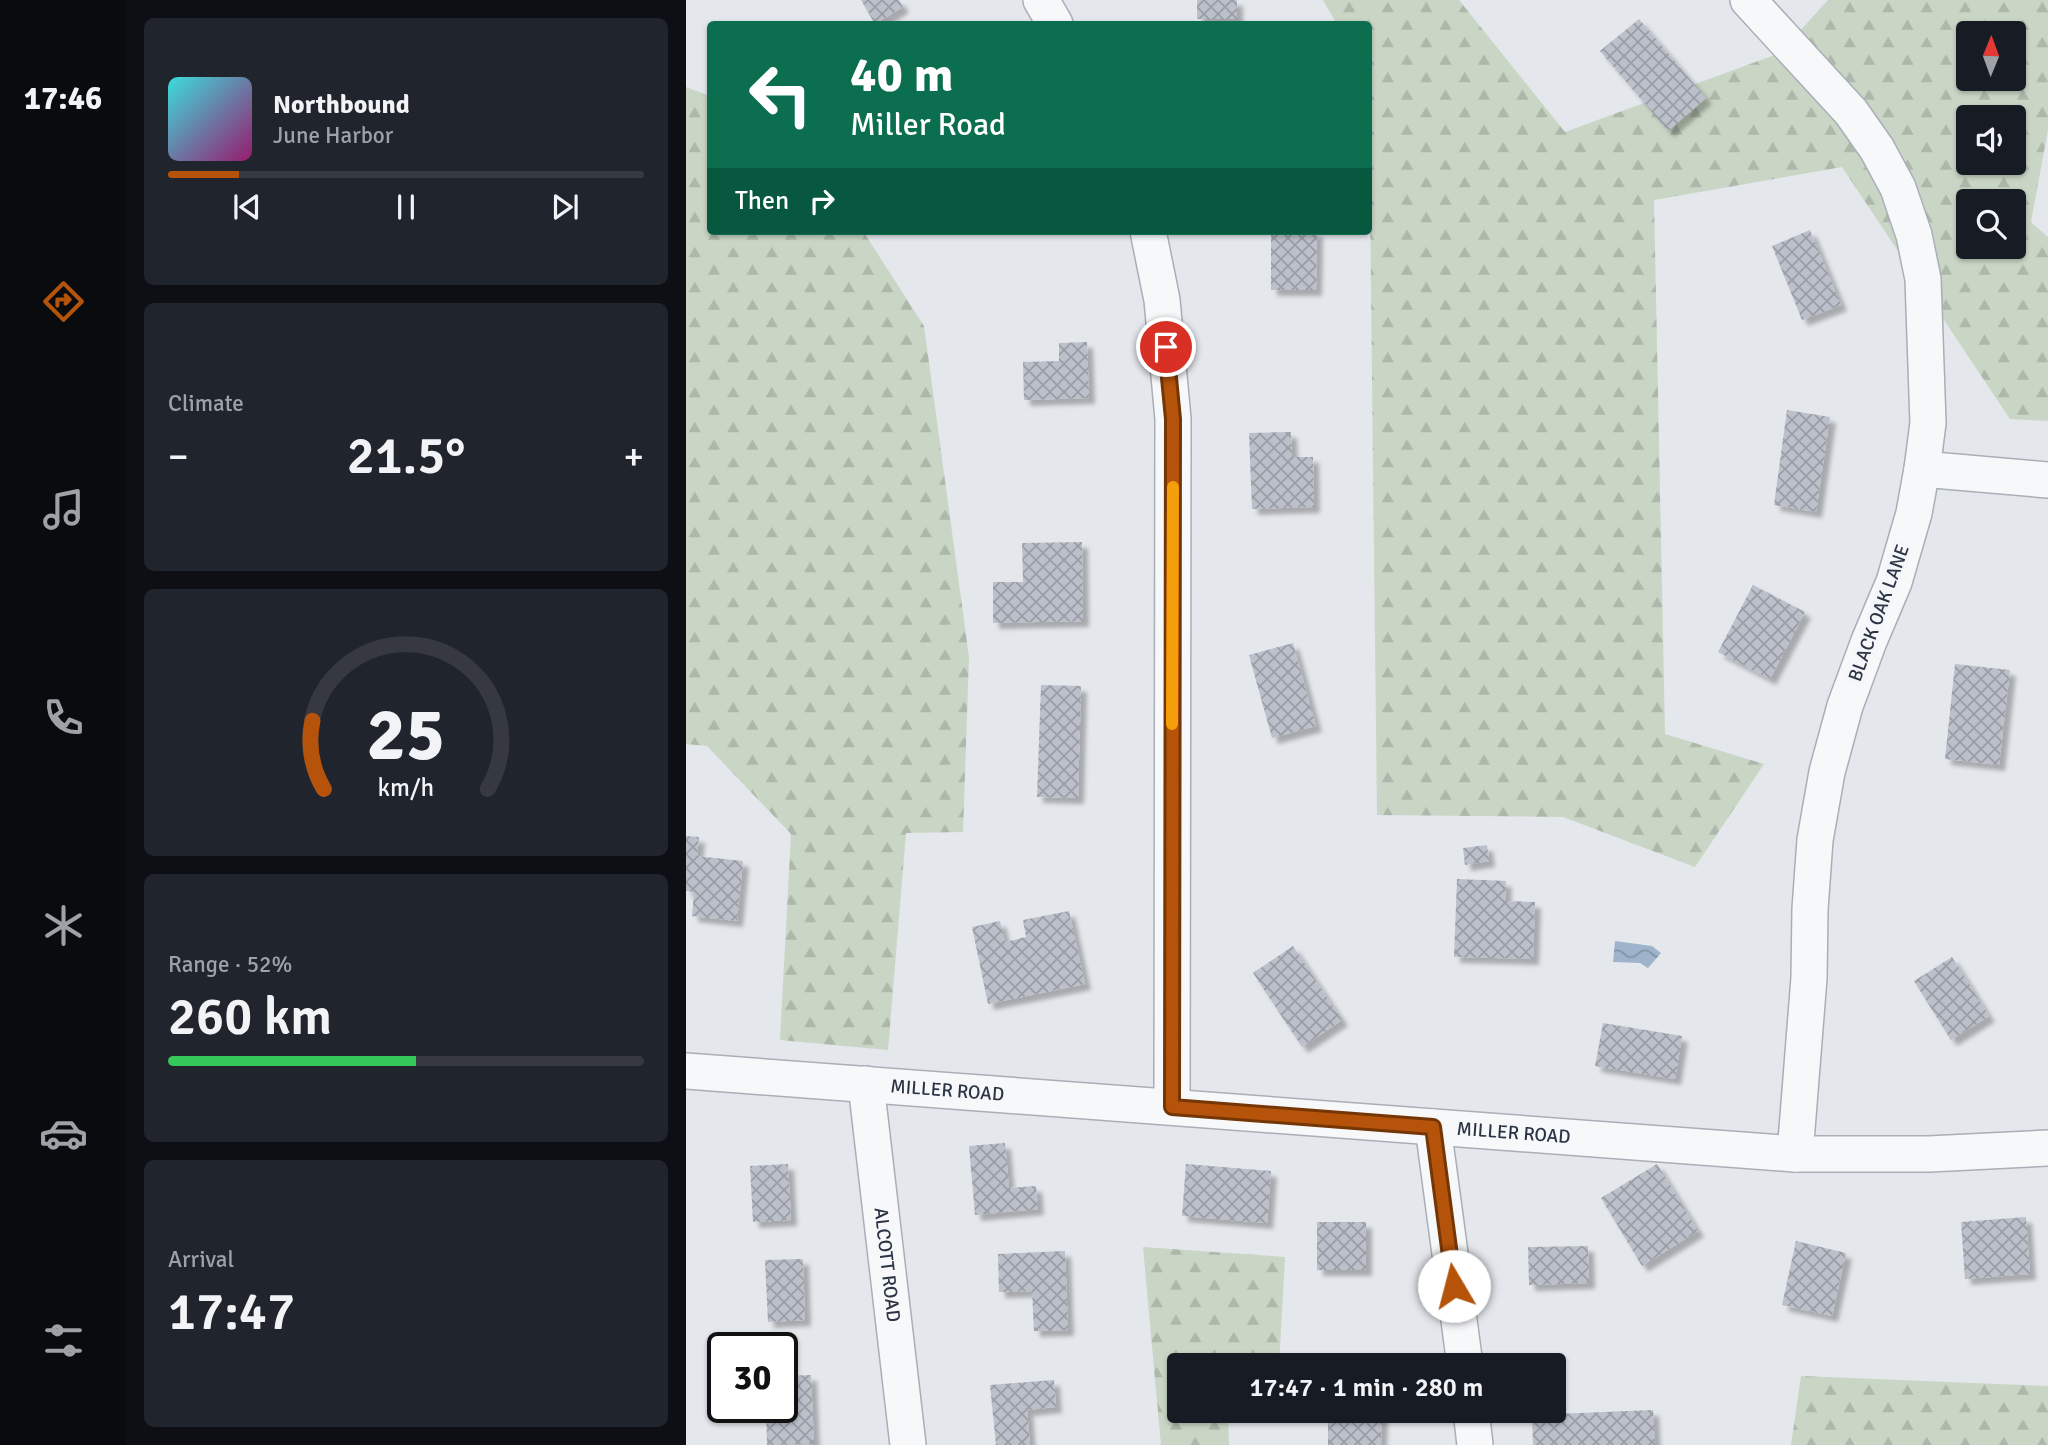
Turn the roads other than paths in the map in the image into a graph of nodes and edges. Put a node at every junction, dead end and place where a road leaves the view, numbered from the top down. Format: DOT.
graph roads {
  1 [pos="1041,0"];
  2 [pos="1748,0"];
  3 [pos="1053,21"];
  4 [pos="1149,235"];
  5 [pos="1923,469"];
  6 [pos="2048,481"];
  7 [pos="686,1071"];
  8 [pos="866,1084"];
  9 [pos="1172,1107"];
  10 [pos="1433,1127"];
  11 [pos="2048,1148"];
  12 [pos="1795,1154"];
  13 [pos="1463,1353"];
  14 [pos="1472,1423"];
  15 [pos="908,1445"];
  16 [pos="1475,1445"];
  1 -- 3 [label="street"];
  2 -- 5 [label="street, BLACK OAK LANE"];
  4 -- 9 [label="street"];
  5 -- 6 [label="street"];
  5 -- 12 [label="street, BLACK OAK LANE"];
  7 -- 8 [label="street, MILLER ROAD"];
  8 -- 9 [label="street, MILLER ROAD"];
  8 -- 15 [label="street, ALCOTT ROAD"];
  9 -- 10 [label="street, MILLER ROAD"];
  10 -- 12 [label="street, MILLER ROAD"];
  10 -- 13 [label="street"];
  11 -- 12 [label="street, MILLER ROAD"];
  14 -- 16 [label="street"];
}
